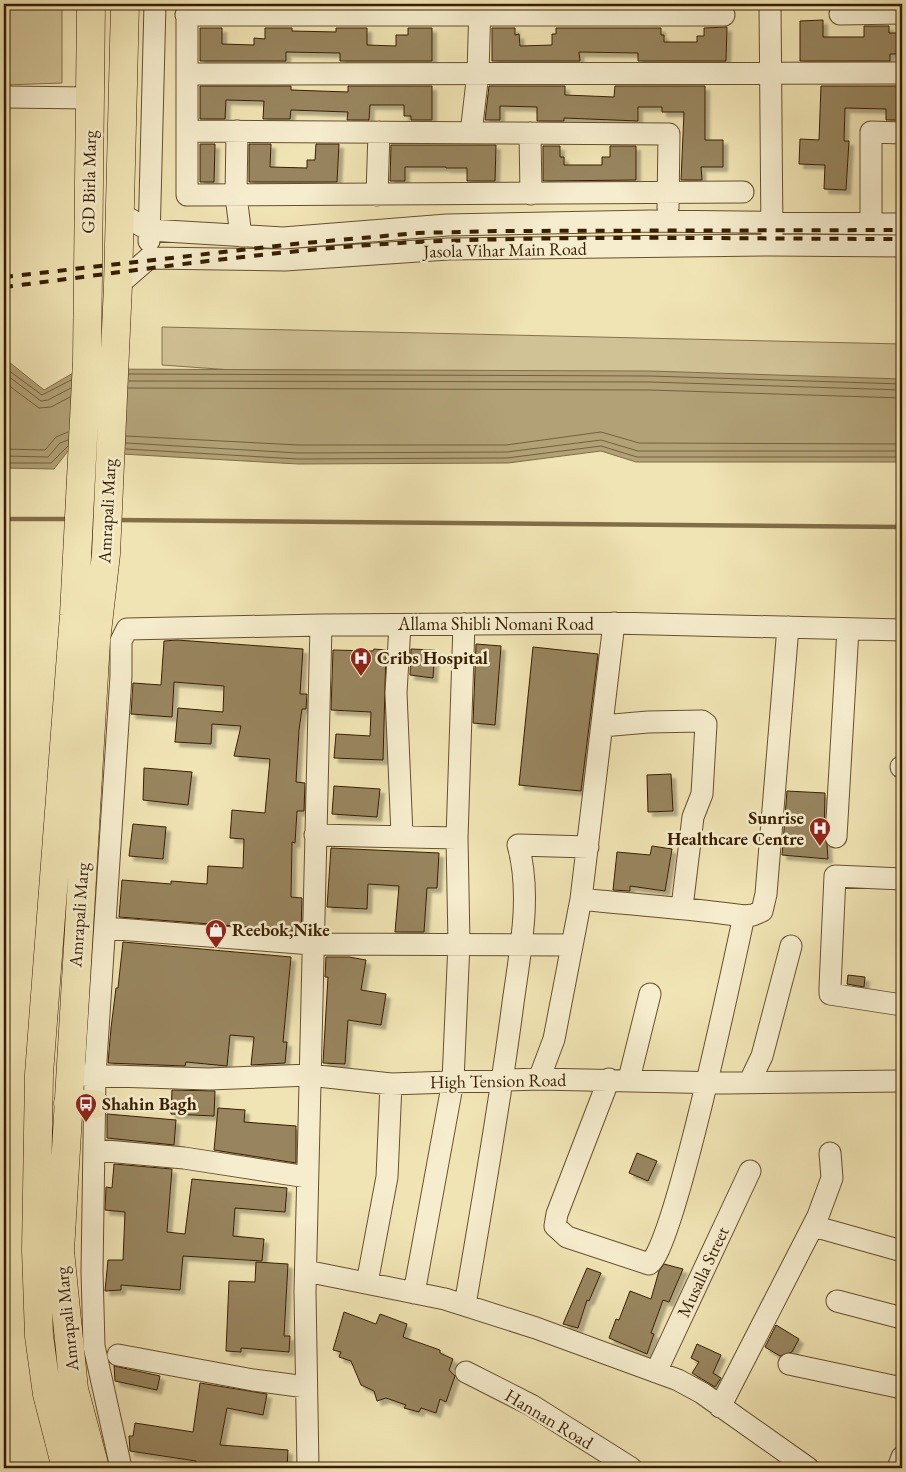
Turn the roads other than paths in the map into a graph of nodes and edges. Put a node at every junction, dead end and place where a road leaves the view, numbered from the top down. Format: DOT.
graph roads {
  1 [pos="91,4"];
  2 [pos="125,4"];
  3 [pos="155,4"];
  4 [pos="770,4"];
  5 [pos="187,10"];
  6 [pos="263,10"];
  7 [pos="480,10"];
  8 [pos="684,10"];
  9 [pos="851,11"];
  10 [pos="902,13"];
  11 [pos="724,15"];
  12 [pos="478,73"];
  13 [pos="771,73"];
  14 [pos="902,73"];
  15 [pos="187,74"];
  16 [pos="4,97"];
  17 [pos="90,98"];
  18 [pos="188,131"];
  19 [pos="237,131"];
  20 [pos="379,132"];
  21 [pos="902,132"];
  22 [pos="471,133"];
  23 [pos="530,133"];
  24 [pos="743,192"];
  25 [pos="531,194"];
  26 [pos="668,194"];
  27 [pos="377,195"];
  28 [pos="445,195"];
  29 [pos="236,196"];
  30 [pos="119,213"];
  31 [pos="668,222"];
  32 [pos="772,223"];
  33 [pos="871,224"];
  34 [pos="902,224"];
  35 [pos="447,225"];
  36 [pos="149,230"];
  37 [pos="240,236"];
  38 [pos="772,245"];
  39 [pos="902,246"];
  40 [pos="149,258"];
  41 [pos="118,285"];
  42 [pos="100,360"];
  43 [pos="464,624"];
  44 [pos="614,624"];
  45 [pos="321,625"];
  46 [pos="400,625"];
  47 [pos="788,628"];
  48 [pos="848,628"];
  49 [pos="902,630"];
  50 [pos="108,641"];
  51 [pos="602,726"];
  52 [pos="315,835"];
  53 [pos="402,835"];
  54 [pos="836,837"];
  55 [pos="457,838"];
  56 [pos="588,847"];
  57 [pos="902,879"];
  58 [pos="581,899"];
  59 [pos="682,907"];
  60 [pos="744,916"];
  61 [pos="104,928"];
  62 [pos="459,943"];
  63 [pos="312,944"];
  64 [pos="521,945"];
  65 [pos="572,945"];
  66 [pos="791,946"];
  67 [pos="650,994"];
  68 [pos="902,1005"];
  69 [pos="309,1075"];
  70 [pos="82,1076"];
  71 [pos="539,1079"];
  72 [pos="619,1079"];
  73 [pos="503,1080"];
  74 [pos="452,1081"];
  75 [pos="750,1081"];
  76 [pos="902,1081"];
  77 [pos="706,1083"];
  78 [pos="391,1084"];
  79 [pos="68,1103"];
  80 [pos="95,1104"];
  81 [pos="95,1150"];
  82 [pos="830,1154"];
  83 [pos="750,1171"];
  84 [pos="307,1177"];
  85 [pos="813,1226"];
  86 [pos="902,1251"];
  87 [pos="306,1271"];
  88 [pos="367,1283"];
  89 [pos="414,1293"];
  90 [pos="837,1301"];
  91 [pos="464,1305"];
  92 [pos="902,1318"];
  93 [pos="118,1355"];
  94 [pos="789,1364"];
  95 [pos="466,1372"];
  96 [pos="656,1372"];
  97 [pos="306,1387"];
  98 [pos="902,1388"];
  99 [pos="720,1407"];
  100 [pos="902,1457"];
  101 [pos="66,1468"];
  102 [pos="95,1468"];
  103 [pos="121,1468"];
  104 [pos="308,1468"];
  105 [pos="631,1468"];
  106 [pos="808,1468"];
  107 [pos="898,1468"];
  1 -- 17 [label="main road, GD Birla Marg"];
  2 -- 30 [label="main road, GD Birla Marg"];
  3 -- 36 [label="street"];
  4 -- 13 [label="street"];
  5 -- 6 [label="street"];
  5 -- 15 [label="street"];
  6 -- 7 [label="street"];
  7 -- 8 [label="street"];
  7 -- 12 [label="street"];
  8 -- 11 [label="street"];
  9 -- 10 [label="street"];
  12 -- 13 [label="street"];
  12 -- 15 [label="street"];
  12 -- 22 [label="street"];
  13 -- 14 [label="street"];
  13 -- 32 [label="street"];
  15 -- 18 [label="street"];
  16 -- 17 [label="street"];
  17 -- 42 [label="main road, GD Birla Marg"];
  18 -- 19 [label="street"];
  18 -- 29 [label="street"];
  19 -- 20 [label="street"];
  19 -- 29 [label="street"];
  20 -- 22 [label="street"];
  20 -- 27 [label="street"];
  21 -- 33 [label="street"];
  22 -- 23 [label="street"];
  23 -- 25 [label="street"];
  23 -- 26 [label="street"];
  24 -- 26 [label="street"];
  25 -- 26 [label="street"];
  25 -- 28 [label="street"];
  26 -- 31 [label="street"];
  27 -- 28 [label="street"];
  27 -- 29 [label="street"];
  28 -- 35 [label="street"];
  29 -- 37 [label="street"];
  30 -- 36 [label="street, Jasola Vihar Main Road"];
  30 -- 41 [label="main road, GD Birla Marg"];
  31 -- 32 [label="street, Jasola Vihar Main Road"];
  31 -- 35 [label="street, Jasola Vihar Main Road"];
  32 -- 33 [label="street, Jasola Vihar Main Road"];
  32 -- 38 [label="street"];
  33 -- 34 [label="street, Jasola Vihar Main Road"];
  35 -- 37 [label="street, Jasola Vihar Main Road"];
  36 -- 37 [label="street, Jasola Vihar Main Road"];
  36 -- 40 [label="street"];
  38 -- 39 [label="street, Jasola Vihar Main Road"];
  38 -- 40 [label="street, Jasola Vihar Main Road"];
  40 -- 41 [label="street"];
  41 -- 42 [label="main road, GD Birla Marg"];
  42 -- 50 [label="main road, Amrapali Marg"];
  42 -- 101 [label="main road, Amrapali Marg"];
  43 -- 44 [label="street, Allama Shibli Nomani Road"];
  43 -- 46 [label="street, Allama Shibli Nomani Road"];
  43 -- 55 [label="street"];
  44 -- 47 [label="street, Allama Shibli Nomani Road"];
  44 -- 51 [label="street"];
  45 -- 46 [label="street, Allama Shibli Nomani Road"];
  45 -- 50 [label="street, Allama Shibli Nomani Road"];
  45 -- 52 [label="street"];
  46 -- 53 [label="street"];
  47 -- 48 [label="street, Allama Shibli Nomani Road"];
  47 -- 60 [label="street"];
  48 -- 49 [label="street, Allama Shibli Nomani Road"];
  48 -- 54 [label="street"];
  50 -- 61 [label="street"];
  50 -- 70 [label="main road, Amrapali Marg"];
  51 -- 56 [label="street"];
  51 -- 59 [label="street"];
  52 -- 53 [label="street"];
  52 -- 63 [label="street"];
  53 -- 55 [label="street"];
  55 -- 62 [label="street"];
  56 -- 58 [label="street"];
  56 -- 64 [label="street"];
  57 -- 68 [label="street"];
  58 -- 59 [label="street"];
  58 -- 65 [label="street"];
  59 -- 60 [label="street"];
  60 -- 77 [label="street"];
  61 -- 63 [label="street"];
  61 -- 70 [label="street"];
  62 -- 63 [label="street"];
  62 -- 64 [label="street"];
  62 -- 74 [label="street"];
  63 -- 69 [label="street"];
  64 -- 65 [label="street"];
  64 -- 73 [label="street"];
  65 -- 71 [label="street"];
  66 -- 75 [label="street"];
  67 -- 72 [label="street"];
  69 -- 70 [label="street, High Tension Road"];
  69 -- 78 [label="street, High Tension Road"];
  69 -- 84 [label="street"];
  70 -- 79 [label="main road, Amrapali Marg"];
  70 -- 80 [label="street"];
  71 -- 72 [label="street, High Tension Road"];
  71 -- 73 [label="street, High Tension Road"];
  72 -- 77 [label="street, High Tension Road"];
  72 -- 77 [label="street"];
  73 -- 74 [label="street, High Tension Road"];
  73 -- 91 [label="street"];
  74 -- 78 [label="street, High Tension Road"];
  74 -- 89 [label="street"];
  75 -- 76 [label="street, High Tension Road"];
  75 -- 77 [label="street, High Tension Road"];
  78 -- 88 [label="street"];
  79 -- 80 [label="main road"];
  79 -- 102 [label="main road, Amrapali Marg"];
  80 -- 81 [label="street"];
  81 -- 84 [label="street"];
  81 -- 103 [label="street"];
  82 -- 85 [label="street"];
  83 -- 96 [label="street, Musalla Street"];
  84 -- 87 [label="street"];
  85 -- 86 [label="street"];
  85 -- 99 [label="street"];
  87 -- 88 [label="street"];
  87 -- 97 [label="street"];
  88 -- 89 [label="street"];
  89 -- 91 [label="street"];
  90 -- 92 [label="street"];
  91 -- 96 [label="street"];
  93 -- 97 [label="street"];
  94 -- 98 [label="street"];
  95 -- 105 [label="street, Hannan Road"];
  96 -- 99 [label="street"];
  97 -- 104 [label="street"];
  99 -- 106 [label="street"];
  100 -- 107 [label="street"];
}
